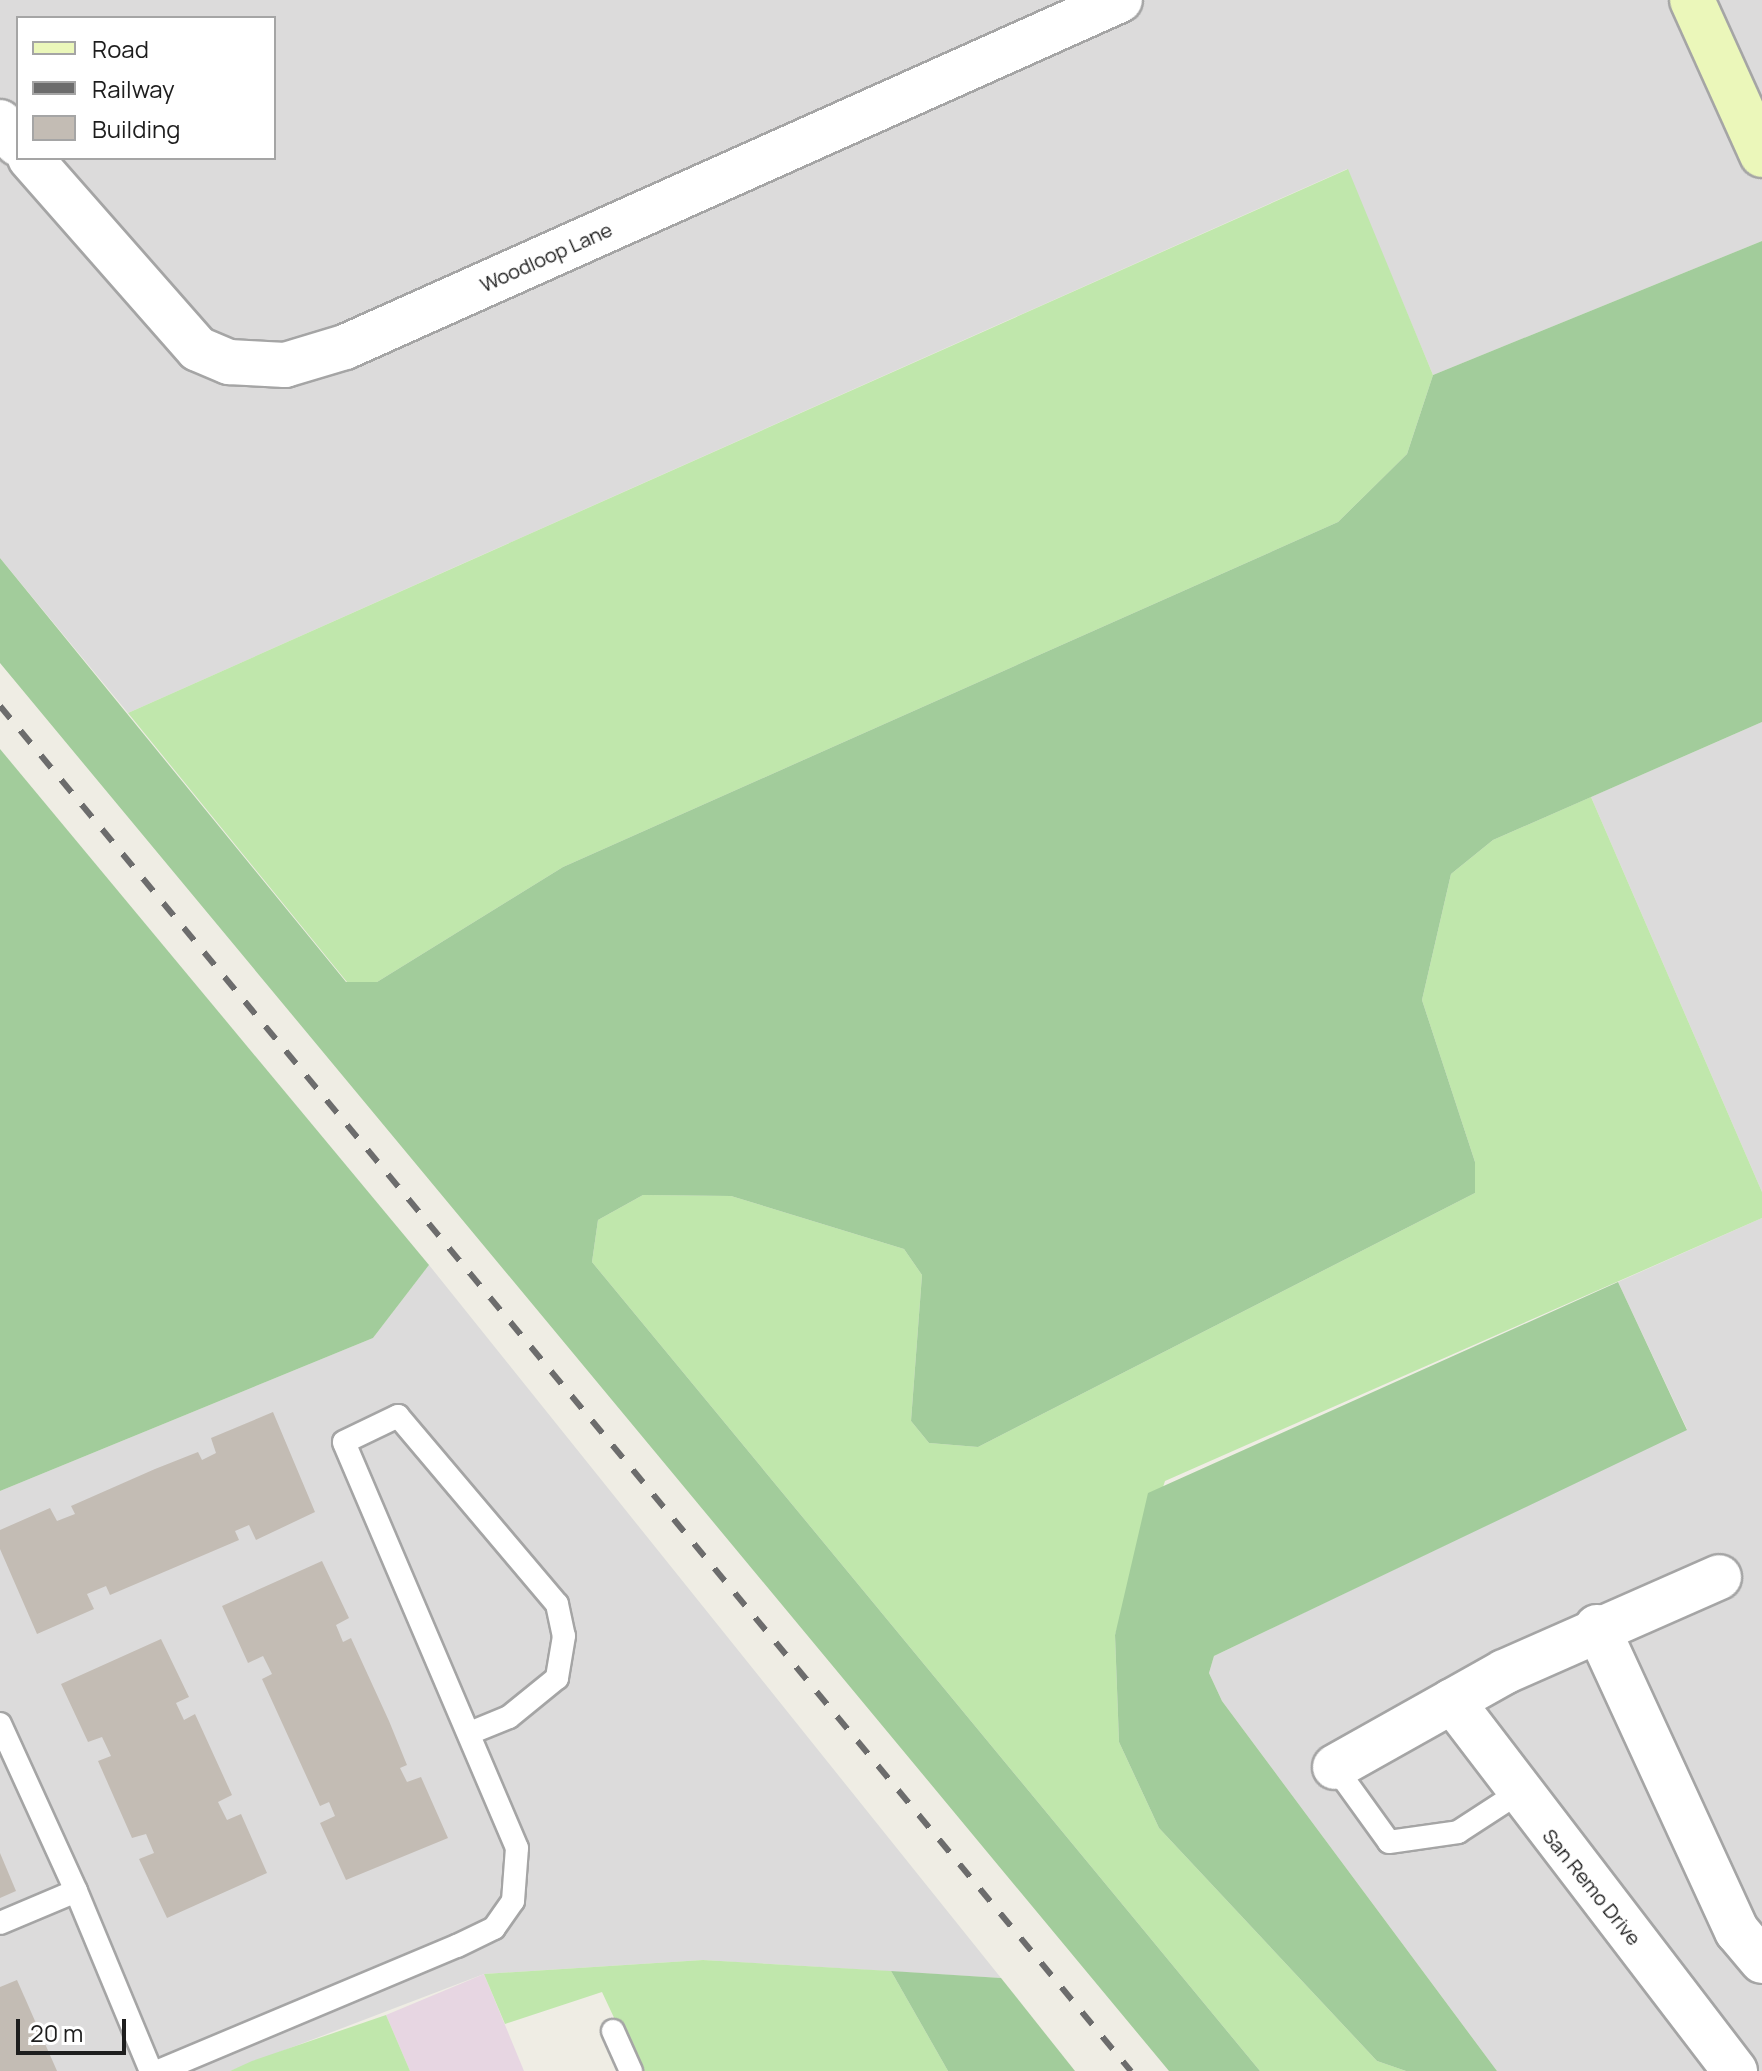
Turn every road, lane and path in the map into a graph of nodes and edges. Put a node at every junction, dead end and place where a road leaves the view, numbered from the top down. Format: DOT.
graph roads {
  1 [pos="1120,0"];
  2 [pos="1692,0"];
  3 [pos="0,122"];
  4 [pos="1756,126"];
  5 [pos="16,142"];
  6 [pos="32,160"];
  7 [pos="1719,1577"];
  8 [pos="1597,1627"];
  9 [pos="1452,1701"];
  10 [pos="0,1724"];
  11 [pos="470,1733"];
  12 [pos="1335,1767"];
  13 [pos="1518,1793"];
  14 [pos="76,1891"];
  15 [pos="0,1923"];
  16 [pos="1762,1961"];
  17 [pos="613,2031"];
  18 [pos="151,2071"];
  19 [pos="159,2071"];
  20 [pos="631,2071"];
  21 [pos="1735,2071"];
  1 -- 6 [label="street, Woodloop Lane"];
  2 -- 4 [label="main road"];
  3 -- 5 [label="street"];
  7 -- 8 [label="street"];
  8 -- 9 [label="street"];
  8 -- 16 [label="street"];
  9 -- 12 [label="street"];
  9 -- 13 [label="street, San Remo Drive"];
  10 -- 14 [label="lane"];
  11 -- 11 [label="lane"];
  11 -- 19 [label="lane"];
  12 -- 13 [label="lane"];
  13 -- 21 [label="street, San Remo Drive"];
  14 -- 15 [label="lane"];
  14 -- 18 [label="lane"];
  17 -- 20 [label="lane"];
}
